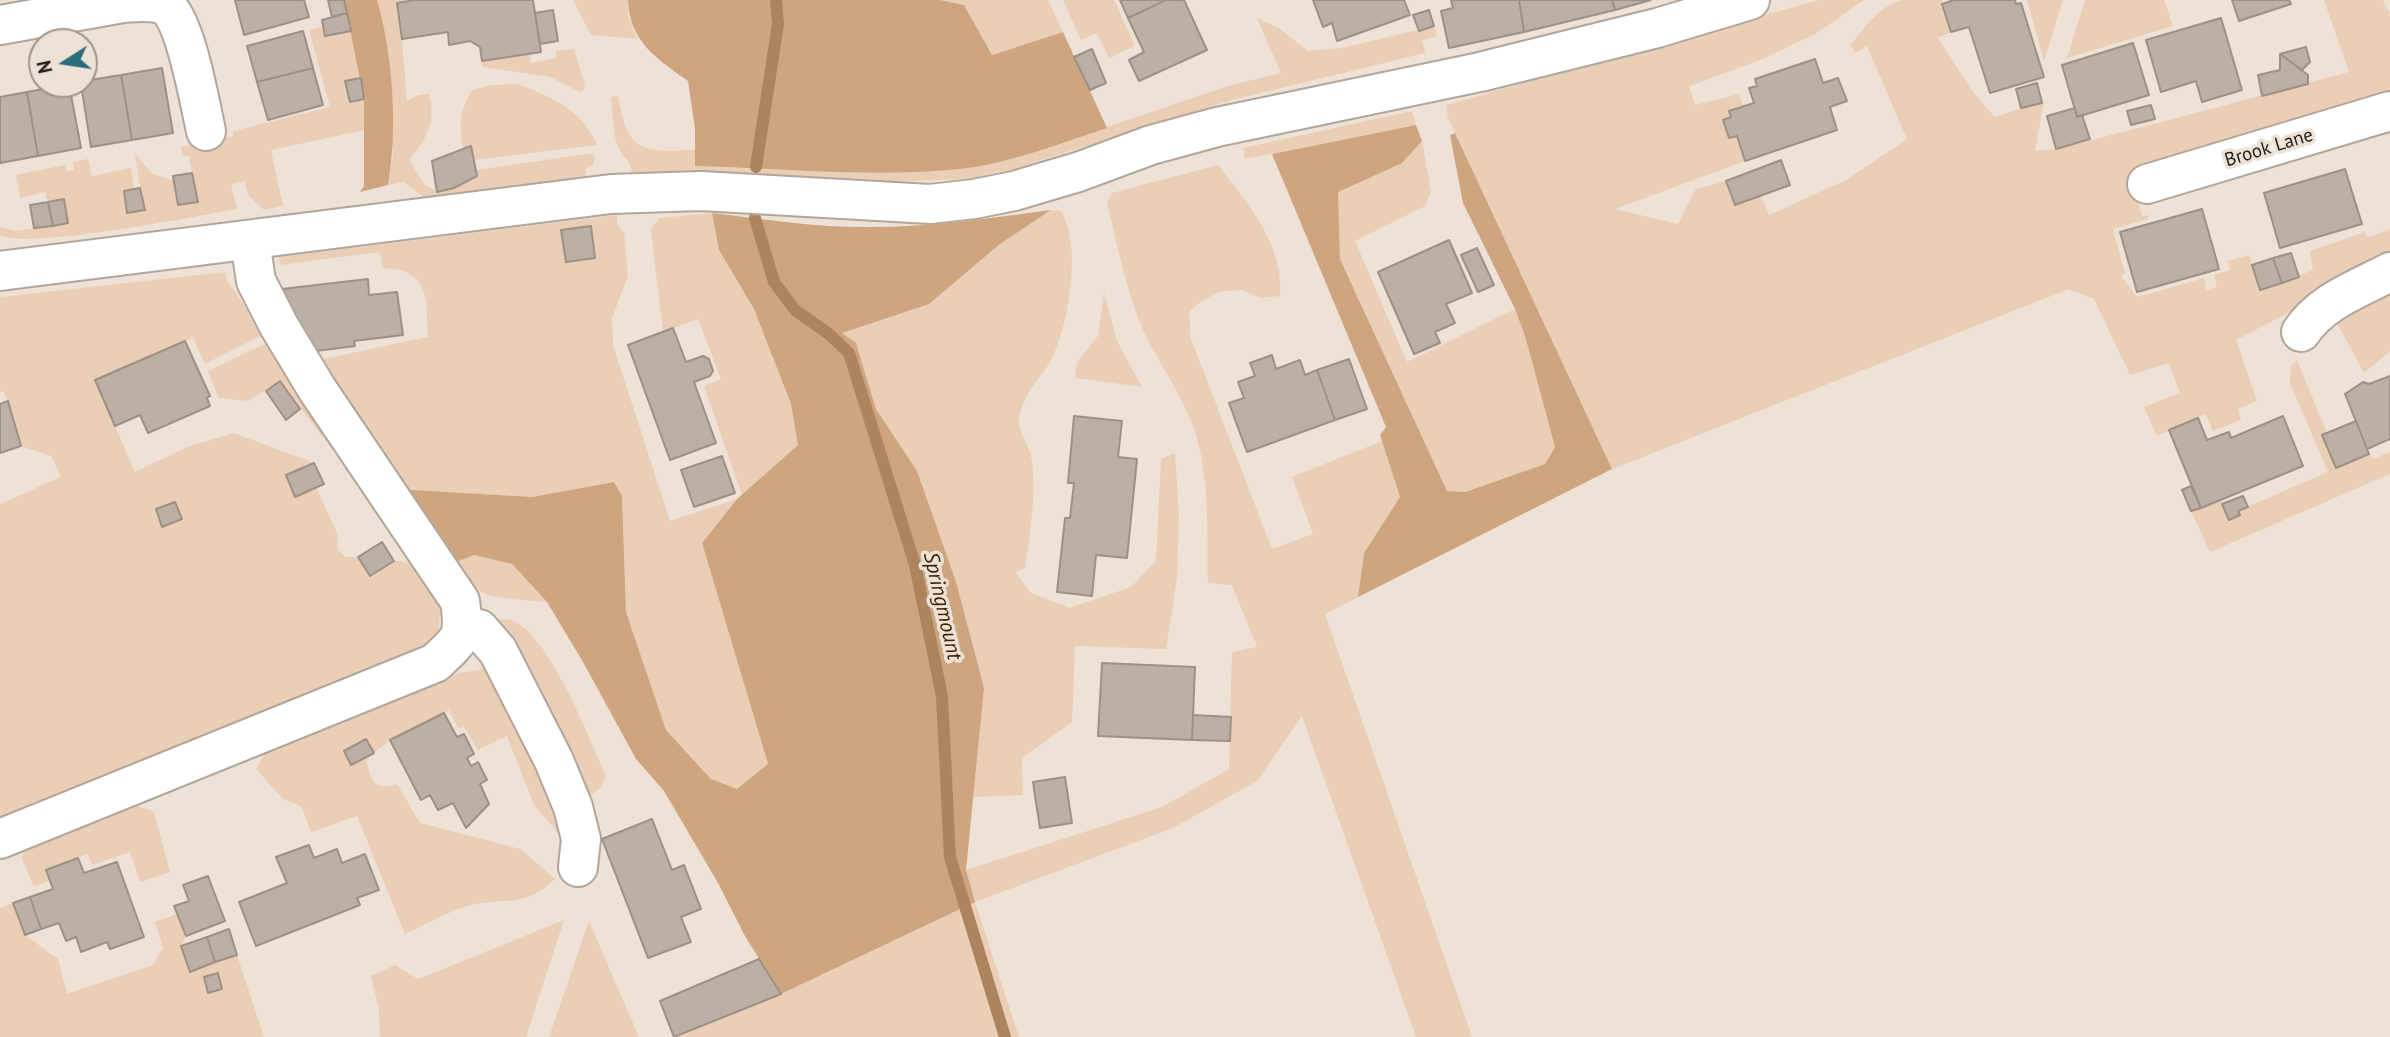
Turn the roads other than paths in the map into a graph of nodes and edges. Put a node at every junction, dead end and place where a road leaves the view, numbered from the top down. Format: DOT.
graph roads {
  1 [pos="1750,0"];
  2 [pos="123,1"];
  3 [pos="0,24"];
  4 [pos="2390,111"];
  5 [pos="206,131"];
  6 [pos="2147,184"];
  7 [pos="250,241"];
  8 [pos="0,271"];
  9 [pos="2390,272"];
  10 [pos="2301,332"];
  11 [pos="464,627"];
  12 [pos="0,839"];
  13 [pos="578,867"];
  1 -- 7 [label="street"];
  2 -- 3 [label="street"];
  2 -- 5 [label="street"];
  4 -- 6 [label="street, Brook Lane"];
  7 -- 8 [label="street"];
  7 -- 11 [label="street"];
  9 -- 10 [label="street"];
  11 -- 12 [label="street"];
  11 -- 13 [label="street"];
}
